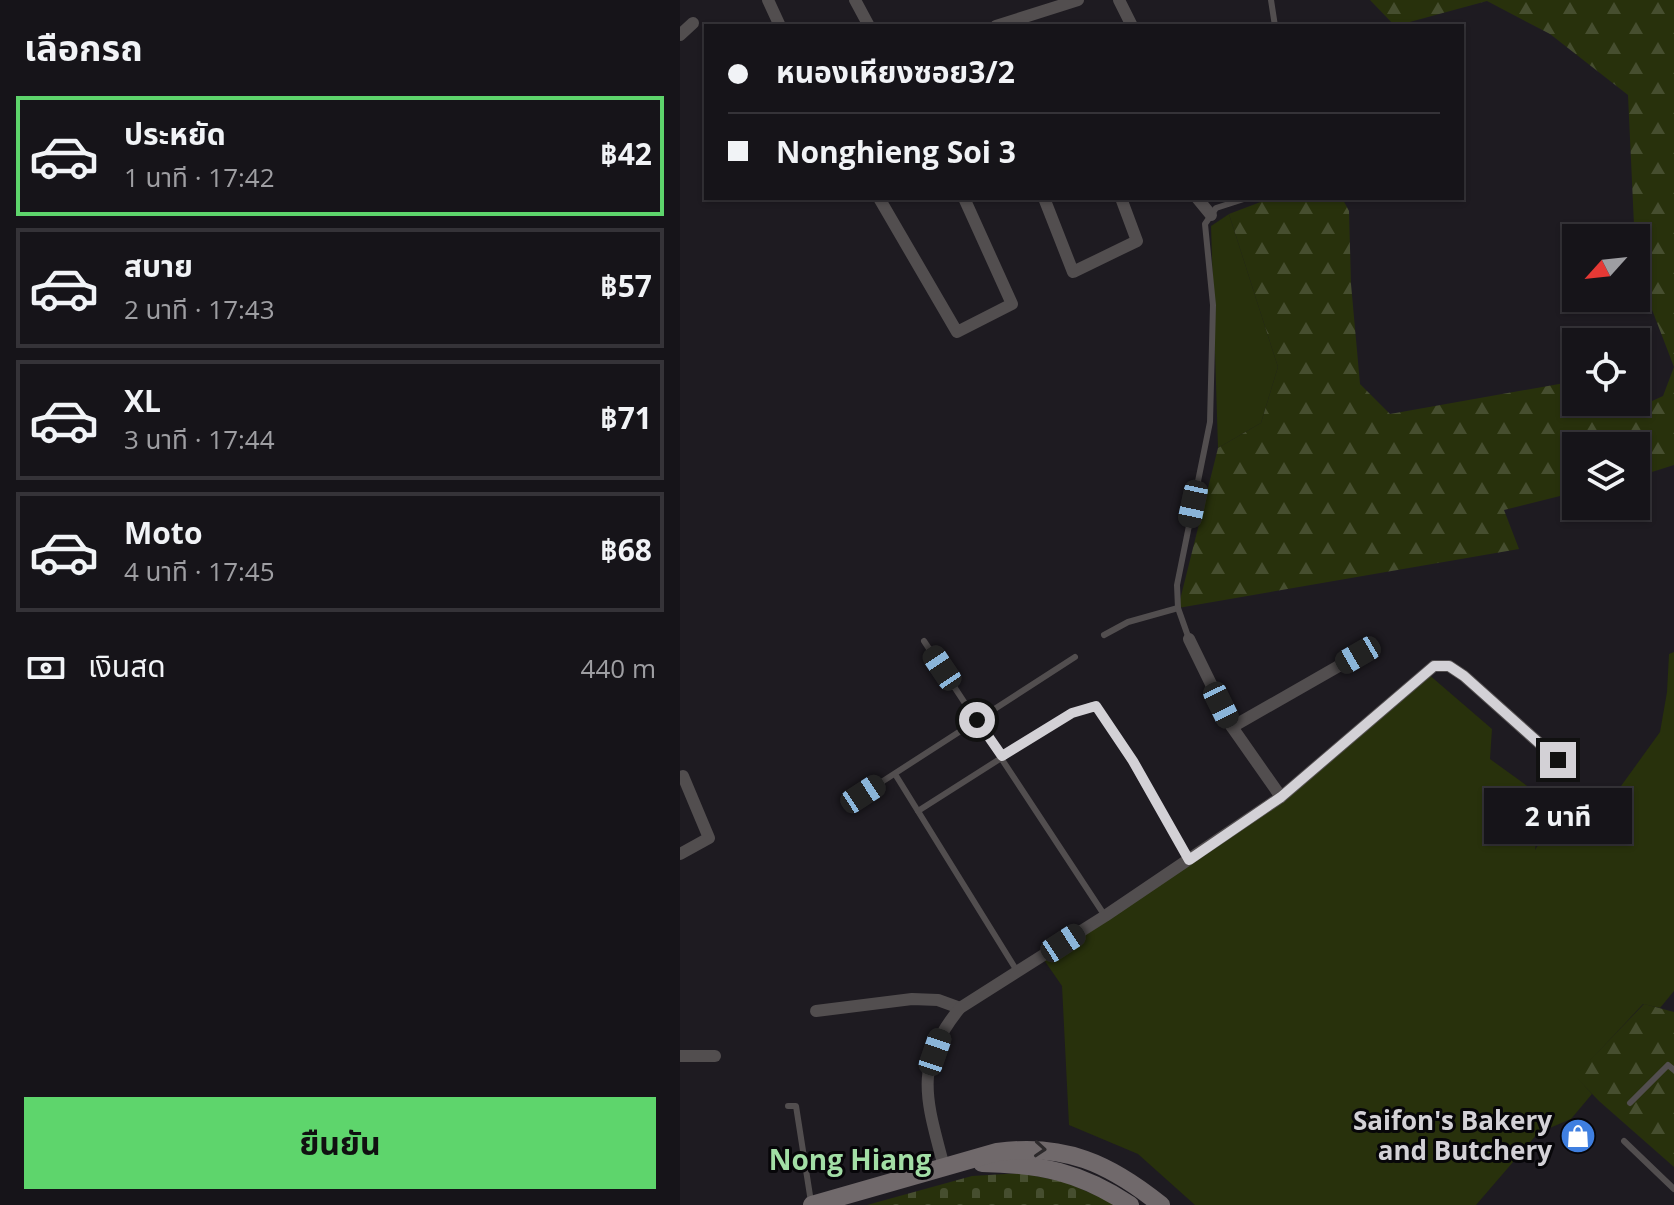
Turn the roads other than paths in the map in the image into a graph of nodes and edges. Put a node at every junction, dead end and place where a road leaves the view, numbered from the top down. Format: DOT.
graph roads {
  1 [pos="768,0"];
  2 [pos="855,0"];
  3 [pos="1078,0"];
  4 [pos="1119,0"];
  5 [pos="1271,0"];
  6 [pos="1037,12"];
  7 [pos="693,23"];
  8 [pos="779,24"];
  9 [pos="868,24"];
  10 [pos="1002,24"];
  11 [pos="1044,24"];
  12 [pos="1131,24"];
  13 [pos="1275,24"];
  14 [pos="680,35"];
  15 [pos="880,200"];
  16 [pos="965,200"];
  17 [pos="1045,200"];
  18 [pos="1122,200"];
  19 [pos="1199,200"];
  20 [pos="1241,200"];
  21 [pos="1211,215"];
  22 [pos="1178,608"];
  23 [pos="1104,635"];
  24 [pos="1189,639"];
  25 [pos="924,641"];
  26 [pos="1358,655"];
  27 [pos="1075,657"];
  28 [pos="977,720"];
  29 [pos="1232,727"];
  30 [pos="1002,756"];
  31 [pos="1558,760"];
  32 [pos="895,774"];
  33 [pos="683,776"];
  34 [pos="863,794"];
  35 [pos="1281,797"];
  36 [pos="918,811"];
  37 [pos="680,854"];
  38 [pos="1189,860"];
  39 [pos="1105,916"];
  40 [pos="1018,972"];
  41 [pos="960,1008"];
  42 [pos="816,1011"];
  43 [pos="680,1056"];
  44 [pos="715,1056"];
  45 [pos="1674,1070"];
  46 [pos="1630,1103"];
  47 [pos="788,1106"];
  48 [pos="1624,1141"];
  49 [pos="944,1167"];
  50 [pos="1674,1189"];
  51 [pos="1135,1200"];
  52 [pos="817,1204"];
  53 [pos="1161,1205"];
  1 -- 8 [label="street"];
  2 -- 9 [label="street"];
  3 -- 6 [label="street"];
  4 -- 12 [label="street"];
  5 -- 13 [label="lane"];
  6 -- 10 [label="street"];
  6 -- 11 [label="street"];
  7 -- 14 [label="street"];
  15 -- 16 [label="street"];
  17 -- 18 [label="street"];
  19 -- 21 [label="street"];
  20 -- 21 [label="lane"];
  21 -- 22 [label="lane"];
  22 -- 23 [label="lane"];
  22 -- 24 [label="lane"];
  24 -- 29 [label="street"];
  25 -- 28 [label="lane"];
  26 -- 29 [label="street"];
  27 -- 28 [label="lane"];
  28 -- 30 [label="lane"];
  28 -- 32 [label="lane"];
  29 -- 35 [label="street"];
  30 -- 36 [label="lane"];
  30 -- 38 [label="lane"];
  30 -- 39 [label="lane"];
  31 -- 35 [label="street"];
  32 -- 34 [label="lane"];
  32 -- 36 [label="lane"];
  33 -- 37 [label="street"];
  35 -- 38 [label="street"];
  36 -- 40 [label="lane"];
  38 -- 39 [label="street"];
  39 -- 40 [label="street"];
  40 -- 41 [label="street"];
  41 -- 42 [label="street"];
  41 -- 49 [label="street"];
  43 -- 44 [label="street"];
  45 -- 46 [label="lane"];
  47 -- 52 [label="lane"];
  48 -- 50 [label="lane"];
  49 -- 51 [label="main road"];
  49 -- 52 [label="main road"];
  51 -- 53 [label="main road"];
}
